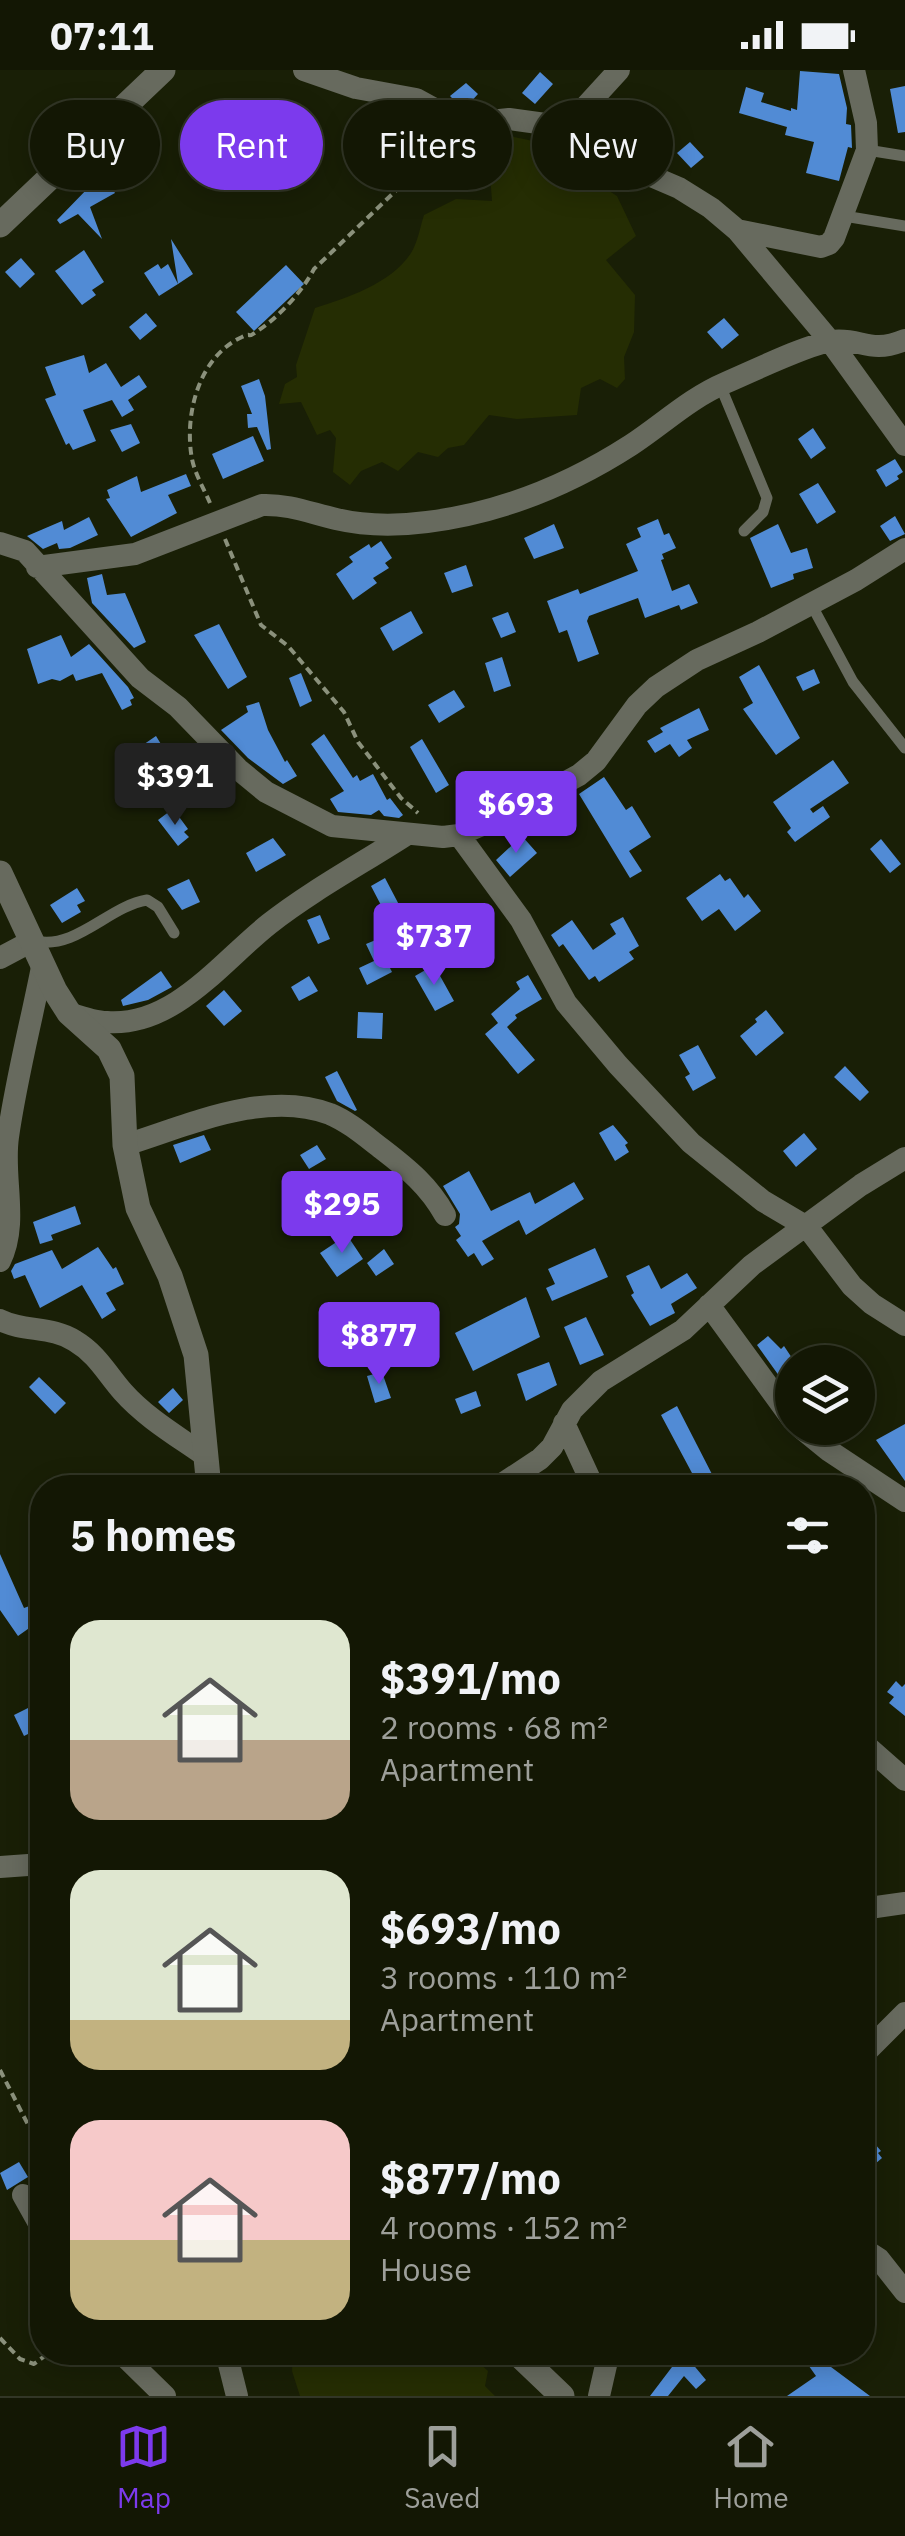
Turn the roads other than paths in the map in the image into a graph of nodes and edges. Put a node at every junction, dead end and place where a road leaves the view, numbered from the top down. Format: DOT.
graph roads {
  1 [pos="163,70"];
  2 [pos="304,70"];
  3 [pos="619,70"];
  4 [pos="854,70"];
  5 [pos="592,100"];
  6 [pos="532,123"];
  7 [pos="867,150"];
  8 [pos="905,156"];
  9 [pos="673,185"];
  10 [pos="844,216"];
  11 [pos="0,225"];
  12 [pos="905,226"];
  13 [pos="737,230"];
  14 [pos="905,340"];
  15 [pos="830,342"];
  16 [pos="720,385"];
  17 [pos="905,445"];
  18 [pos="744,530"];
  19 [pos="0,543"];
  20 [pos="905,549"];
  21 [pos="37,567"];
  22 [pos="810,602"];
  23 [pos="905,748"];
  24 [pos="406,834"];
  25 [pos="451,836"];
  26 [pos="0,873"];
  27 [pos="9,910"];
  28 [pos="174,933"];
  29 [pos="32,940"];
  30 [pos="0,958"];
  31 [pos="42,967"];
  32 [pos="69,1013"];
  33 [pos="126,1145"];
  34 [pos="905,1158"];
  35 [pos="446,1216"];
  36 [pos="807,1227"];
  37 [pos="0,1261"];
  38 [pos="709,1306"];
  39 [pos="0,1320"];
  40 [pos="905,1325"];
  41 [pos="775,1395"];
  42 [pos="564,1424"];
  43 [pos="822,1445"];
  44 [pos="204,1455"];
  45 [pos="207,1475"];
  46 [pos="516,1475"];
  47 [pos="588,1475"];
  48 [pos="866,1475"];
  49 [pos="875,1481"];
  50 [pos="905,1501"];
  51 [pos="875,1753"];
  52 [pos="905,1780"];
  53 [pos="30,1865"];
  54 [pos="0,1867"];
  55 [pos="905,1902"];
  56 [pos="875,1907"];
  57 [pos="905,2013"];
  58 [pos="875,2043"];
  59 [pos="23,2195"];
  60 [pos="30,2208"];
  61 [pos="875,2257"];
  62 [pos="905,2292"];
  63 [pos="133,2365"];
  64 [pos="229,2365"];
  65 [pos="530,2365"];
  66 [pos="607,2365"];
  67 [pos="165,2396"];
  68 [pos="237,2396"];
  69 [pos="562,2396"];
  70 [pos="600,2396"];
  1 -- 11 [label="street"];
  2 -- 6 [label="street"];
  3 -- 5 [label="street"];
  4 -- 7 [label="street"];
  7 -- 8 [label="lane"];
  7 -- 10 [label="street"];
  9 -- 13 [label="street"];
  10 -- 12 [label="lane"];
  10 -- 13 [label="street"];
  13 -- 15 [label="street"];
  14 -- 15 [label="street"];
  15 -- 16 [label="street"];
  15 -- 17 [label="street"];
  16 -- 18 [label="lane"];
  16 -- 21 [label="street"];
  19 -- 21 [label="street"];
  20 -- 22 [label="street"];
  21 -- 24 [label="street"];
  22 -- 23 [label="lane"];
  22 -- 25 [label="street"];
  24 -- 25 [label="street"];
  24 -- 32 [label="street"];
  25 -- 36 [label="street"];
  26 -- 27 [label="street"];
  27 -- 29 [label="street"];
  28 -- 29 [label="lane"];
  29 -- 30 [label="street"];
  29 -- 31 [label="street"];
  31 -- 32 [label="street"];
  31 -- 37 [label="street"];
  32 -- 33 [label="street"];
  33 -- 35 [label="street"];
  33 -- 44 [label="street"];
  34 -- 36 [label="street"];
  36 -- 38 [label="street"];
  36 -- 40 [label="street"];
  38 -- 41 [label="street"];
  38 -- 42 [label="street"];
  39 -- 44 [label="street"];
  42 -- 46 [label="street"];
  42 -- 47 [label="street"];
  43 -- 48 [label="street"];
  44 -- 45 [label="street"];
  49 -- 50 [label="street"];
  51 -- 52 [label="street"];
  53 -- 54 [label="street"];
  55 -- 56 [label="street"];
  57 -- 58 [label="street"];
  59 -- 60 [label="street"];
  61 -- 62 [label="street"];
  63 -- 67 [label="street"];
  64 -- 68 [label="street"];
  65 -- 69 [label="street"];
  66 -- 70 [label="street"];
}
